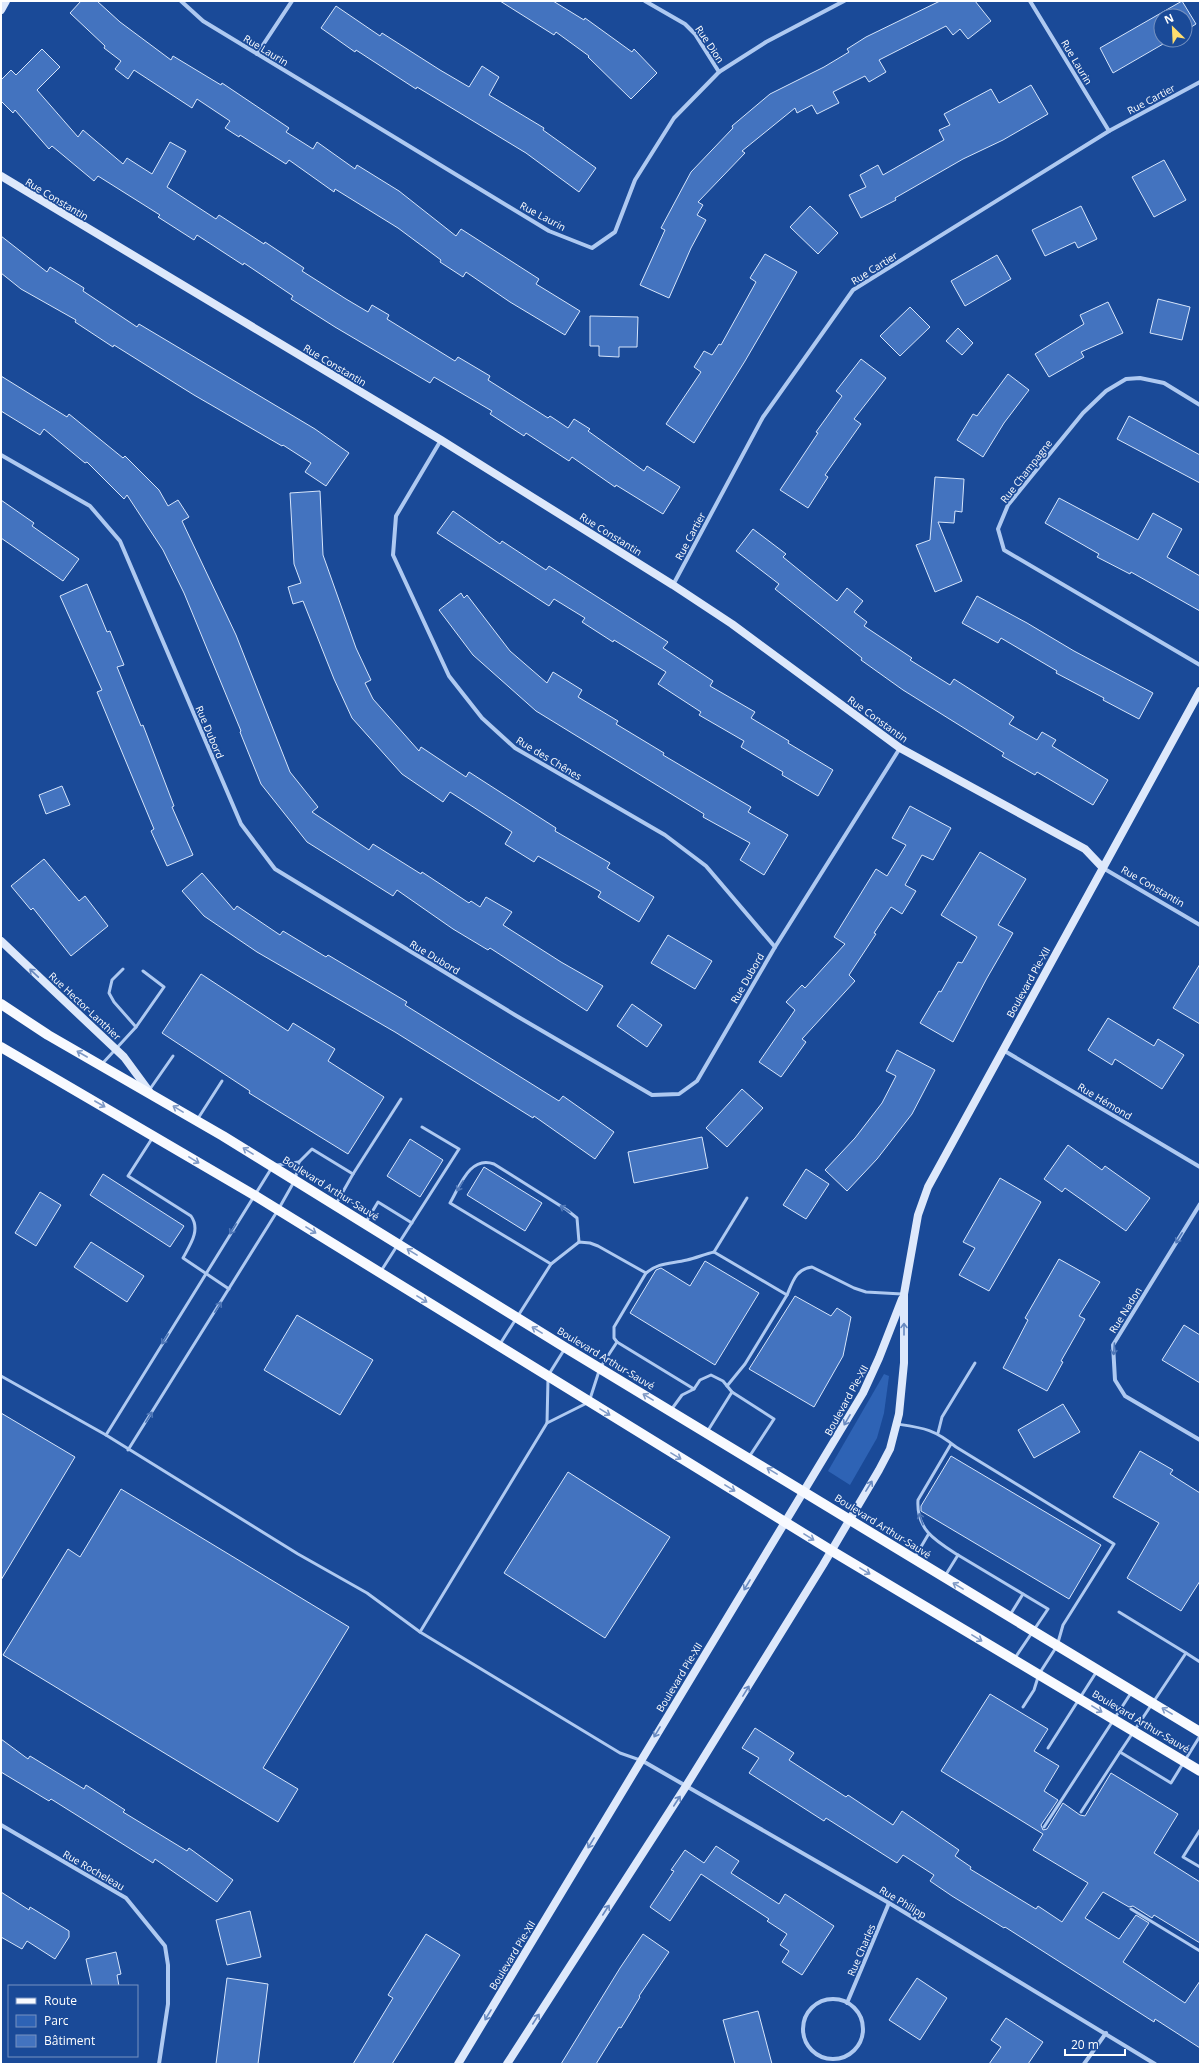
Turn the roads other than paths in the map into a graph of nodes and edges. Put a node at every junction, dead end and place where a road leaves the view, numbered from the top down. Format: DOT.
graph roads {
  1 [pos="6,1"];
  2 [pos="180,1"];
  3 [pos="292,1"];
  4 [pos="645,1"];
  5 [pos="844,1"];
  6 [pos="1030,1"];
  7 [pos="1,10"];
  8 [pos="257,54"];
  9 [pos="719,72"];
  10 [pos="1200,82"];
  11 [pos="1109,131"];
  12 [pos="1,176"];
  13 [pos="1200,405"];
  14 [pos="441,440"];
  15 [pos="1,455"];
  16 [pos="673,585"];
  17 [pos="1200,665"];
  18 [pos="1200,691"];
  19 [pos="900,748"];
  20 [pos="1103,868"];
  21 [pos="1200,925"];
  22 [pos="1,941"];
  23 [pos="775,947"];
  24 [pos="123,969"];
  25 [pos="143,971"];
  26 [pos="1,1004"];
  27 [pos="136,1027"];
  28 [pos="1,1047"];
  29 [pos="115,1048"];
  30 [pos="1002,1049"];
  31 [pos="173,1056"];
  32 [pos="102,1065"];
  33 [pos="222,1081"];
  34 [pos="149,1092"];
  35 [pos="401,1099"];
  36 [pos="198,1120"];
  37 [pos="422,1127"];
  38 [pos="154,1136"];
  39 [pos="299,1162"];
  40 [pos="273,1166"];
  41 [pos="1200,1167"];
  42 [pos="353,1174"];
  43 [pos="295,1180"];
  44 [pos="254,1195"];
  45 [pos="747,1198"];
  46 [pos="1200,1204"];
  47 [pos="336,1205"];
  48 [pos="278,1210"];
  49 [pos="365,1223"];
  50 [pos="412,1223"];
  51 [pos="580,1242"];
  52 [pos="399,1244"];
  53 [pos="714,1252"];
  54 [pos="551,1264"];
  55 [pos="380,1272"];
  56 [pos="206,1274"];
  57 [pos="646,1274"];
  58 [pos="229,1289"];
  59 [pos="904,1294"];
  60 [pos="787,1295"];
  61 [pos="517,1318"];
  62 [pos="617,1342"];
  63 [pos="499,1346"];
  64 [pos="566,1348"];
  65 [pos="975,1363"];
  66 [pos="600,1368"];
  67 [pos="1,1376"];
  68 [pos="548,1376"];
  69 [pos="727,1386"];
  70 [pos="694,1389"];
  71 [pos="732,1392"];
  72 [pos="589,1402"];
  73 [pos="671,1411"];
  74 [pos="547,1423"];
  75 [pos="897,1424"];
  76 [pos="707,1432"];
  77 [pos="938,1433"];
  78 [pos="106,1435"];
  79 [pos="1200,1440"];
  80 [pos="951,1444"];
  81 [pos="128,1450"];
  82 [pos="749,1457"];
  83 [pos="805,1491"];
  84 [pos="849,1520"];
  85 [pos="785,1522"];
  86 [pos="928,1535"];
  87 [pos="832,1551"];
  88 [pos="958,1554"];
  89 [pos="914,1559"];
  90 [pos="944,1577"];
  91 [pos="1023,1594"];
  92 [pos="1119,1612"];
  93 [pos="1010,1617"];
  94 [pos="1033,1631"];
  95 [pos="420,1632"];
  96 [pos="1057,1646"];
  97 [pos="1186,1653"];
  98 [pos="1014,1660"];
  99 [pos="1200,1662"];
  100 [pos="1098,1670"];
  101 [pos="1039,1674"];
  102 [pos="1132,1691"];
  103 [pos="1079,1698"];
  104 [pos="1152,1702"];
  105 [pos="1023,1707"];
  106 [pos="1114,1719"];
  107 [pos="1133,1730"];
  108 [pos="1200,1732"];
  109 [pos="1200,1736"];
  110 [pos="1048,1748"];
  111 [pos="1120,1752"];
  112 [pos="640,1760"];
  113 [pos="1184,1761"];
  114 [pos="1200,1771"];
  115 [pos="686,1786"];
  116 [pos="1081,1812"];
  117 [pos="1,1825"];
  118 [pos="1044,1827"];
  119 [pos="1200,1830"];
  120 [pos="1200,1867"];
  121 [pos="890,1903"];
  122 [pos="1131,1909"];
  123 [pos="1200,1951"];
  124 [pos="847,2003"];
  125 [pos="1106,2033"];
  126 [pos="160,2064"];
  127 [pos="458,2064"];
  128 [pos="507,2064"];
  129 [pos="1084,2064"];
  130 [pos="1155,2064"];
  1 -- 7 [label="street"];
  2 -- 8 [label="street, Rue Laurin"];
  3 -- 8 [label="street"];
  4 -- 9 [label="street, Rue Dion"];
  5 -- 9 [label="street, Rue Laurin"];
  6 -- 11 [label="street, Rue Laurin"];
  8 -- 9 [label="street, Rue Laurin"];
  10 -- 11 [label="street, Rue Cartier"];
  11 -- 16 [label="street, Rue Cartier"];
  12 -- 14 [label="street, Rue Constantin"];
  13 -- 17 [label="street, Rue Champagne"];
  14 -- 16 [label="street, Rue Constantin"];
  14 -- 23 [label="street, Rue des Chênes"];
  15 -- 23 [label="street, Rue Dubord"];
  16 -- 19 [label="street, Rue Constantin"];
  18 -- 20 [label="street, Boulevard Pie-XII"];
  19 -- 20 [label="street, Rue Constantin"];
  19 -- 23 [label="street, Rue Dubord"];
  20 -- 21 [label="street, Rue Constantin"];
  20 -- 30 [label="street, Boulevard Pie-XII"];
  29 -- 22 [label="street, Rue Hector-Lanthier, one-way"];
  24 -- 27 [label="lane"];
  25 -- 27 [label="lane"];
  32 -- 26 [label="main road, Boulevard Arthur-Sauvé, one-way"];
  27 -- 29 [label="lane"];
  28 -- 38 [label="main road, Boulevard Arthur-Sauvé, one-way"];
  29 -- 32 [label="lane"];
  29 -- 34 [label="street, Rue Hector-Lanthier"];
  30 -- 41 [label="street, Rue Hémond"];
  30 -- 59 [label="street, Boulevard Pie-XII"];
  31 -- 34 [label="lane"];
  32 -- 34 [label="main road, Boulevard Arthur-Sauvé"];
  33 -- 36 [label="lane"];
  36 -- 34 [label="main road, Boulevard Arthur-Sauvé, one-way"];
  35 -- 42 [label="lane"];
  40 -- 36 [label="main road, Boulevard Arthur-Sauvé, one-way"];
  37 -- 50 [label="lane"];
  38 -- 44 [label="main road, Boulevard Arthur-Sauvé, one-way"];
  38 -- 56 [label="lane"];
  39 -- 40 [label="lane"];
  39 -- 42 [label="lane"];
  39 -- 43 [label="lane"];
  40 -- 43 [label="main road, Boulevard Arthur-Sauvé"];
  40 -- 44 [label="lane"];
  42 -- 47 [label="lane"];
  43 -- 47 [label="main road, Boulevard Arthur-Sauvé"];
  43 -- 48 [label="lane"];
  44 -- 48 [label="main road, Boulevard Arthur-Sauvé"];
  44 -- 56 [label="lane, one-way"];
  45 -- 53 [label="lane"];
  46 -- 79 [label="street, Rue Nadon, one-way"];
  47 -- 49 [label="main road, Boulevard Arthur-Sauvé"];
  48 -- 55 [label="main road, Boulevard Arthur-Sauvé, one-way"];
  48 -- 58 [label="lane"];
  49 -- 50 [label="lane"];
  49 -- 52 [label="main road, Boulevard Arthur-Sauvé"];
  50 -- 52 [label="lane"];
  51 -- 54 [label="lane"];
  51 -- 54 [label="lane, one-way"];
  51 -- 57 [label="lane"];
  52 -- 55 [label="lane"];
  61 -- 52 [label="main road, Boulevard Arthur-Sauvé, one-way"];
  53 -- 57 [label="lane"];
  53 -- 60 [label="lane"];
  54 -- 61 [label="lane"];
  55 -- 63 [label="main road, Boulevard Arthur-Sauvé, one-way"];
  56 -- 58 [label="lane"];
  56 -- 78 [label="lane, one-way"];
  57 -- 62 [label="lane"];
  81 -- 58 [label="lane, one-way"];
  59 -- 60 [label="lane"];
  75 -- 59 [label="street, Boulevard Pie-XII, one-way"];
  59 -- 83 [label="street, Boulevard Pie-XII, one-way"];
  60 -- 69 [label="lane"];
  61 -- 63 [label="lane"];
  64 -- 61 [label="main road, Boulevard Arthur-Sauvé, one-way"];
  62 -- 66 [label="lane"];
  62 -- 70 [label="lane"];
  63 -- 68 [label="main road, Boulevard Arthur-Sauvé"];
  64 -- 66 [label="main road, Boulevard Arthur-Sauvé"];
  64 -- 68 [label="lane"];
  65 -- 77 [label="lane"];
  66 -- 72 [label="lane"];
  73 -- 66 [label="main road, Boulevard Arthur-Sauvé, one-way"];
  67 -- 78 [label="lane"];
  68 -- 72 [label="main road, Boulevard Arthur-Sauvé"];
  68 -- 74 [label="lane"];
  69 -- 70 [label="lane"];
  69 -- 71 [label="lane"];
  70 -- 73 [label="lane"];
  71 -- 76 [label="lane"];
  71 -- 82 [label="lane"];
  72 -- 74 [label="lane"];
  72 -- 85 [label="main road, Boulevard Arthur-Sauvé, one-way"];
  73 -- 76 [label="main road, Boulevard Arthur-Sauvé"];
  74 -- 95 [label="lane"];
  75 -- 77 [label="lane"];
  84 -- 75 [label="street, Boulevard Pie-XII, one-way"];
  76 -- 82 [label="main road, Boulevard Arthur-Sauvé"];
  77 -- 80 [label="lane"];
  78 -- 81 [label="lane"];
  86 -- 80 [label="lane, one-way"];
  80 -- 96 [label="lane"];
  81 -- 95 [label="lane"];
  83 -- 82 [label="main road, Boulevard Arthur-Sauvé, one-way"];
  83 -- 84 [label="main road, Boulevard Arthur-Sauvé"];
  83 -- 85 [label="street, Boulevard Pie-XII"];
  84 -- 87 [label="street, Boulevard Pie-XII"];
  84 -- 89 [label="main road, Boulevard Arthur-Sauvé"];
  85 -- 87 [label="main road, Boulevard Arthur-Sauvé, one-way"];
  85 -- 112 [label="street, Boulevard Pie-XII, one-way"];
  86 -- 88 [label="lane"];
  86 -- 89 [label="lane"];
  87 -- 98 [label="main road, Boulevard Arthur-Sauvé, one-way"];
  115 -- 87 [label="street, Boulevard Pie-XII, one-way"];
  88 -- 90 [label="lane"];
  88 -- 91 [label="lane"];
  89 -- 90 [label="main road, Boulevard Arthur-Sauvé"];
  93 -- 90 [label="main road, Boulevard Arthur-Sauvé, one-way"];
  91 -- 93 [label="lane"];
  91 -- 94 [label="lane"];
  92 -- 97 [label="lane"];
  93 -- 94 [label="main road, Boulevard Arthur-Sauvé"];
  94 -- 96 [label="main road, Boulevard Arthur-Sauvé"];
  94 -- 98 [label="lane"];
  95 -- 112 [label="lane"];
  96 -- 100 [label="main road, Boulevard Arthur-Sauvé"];
  96 -- 101 [label="lane"];
  97 -- 99 [label="lane"];
  97 -- 104 [label="lane"];
  98 -- 101 [label="main road, Boulevard Arthur-Sauvé"];
  100 -- 102 [label="main road, Boulevard Arthur-Sauvé"];
  100 -- 103 [label="lane"];
  101 -- 103 [label="main road, Boulevard Arthur-Sauvé"];
  101 -- 105 [label="lane"];
  102 -- 104 [label="main road, Boulevard Arthur-Sauvé"];
  102 -- 106 [label="lane"];
  103 -- 106 [label="main road, Boulevard Arthur-Sauvé, one-way"];
  103 -- 110 [label="lane"];
  104 -- 107 [label="lane"];
  108 -- 104 [label="main road, Boulevard Arthur-Sauvé, one-way"];
  106 -- 107 [label="main road, Boulevard Arthur-Sauvé"];
  106 -- 118 [label="lane"];
  107 -- 111 [label="lane"];
  107 -- 113 [label="main road, Boulevard Arthur-Sauvé"];
  109 -- 113 [label="lane"];
  111 -- 113 [label="lane"];
  111 -- 116 [label="lane"];
  112 -- 115 [label="street, Rue Philipp"];
  112 -- 127 [label="street, Boulevard Pie-XII, one-way"];
  113 -- 114 [label="main road, Boulevard Arthur-Sauvé"];
  115 -- 121 [label="street, Rue Philipp"];
  128 -- 115 [label="street, Boulevard Pie-XII, one-way"];
  117 -- 126 [label="street, Rue Rocheleau"];
  119 -- 120 [label="lane"];
  121 -- 124 [label="street, Rue Charles"];
  121 -- 125 [label="street, Rue Philipp"];
  122 -- 123 [label="lane"];
  124 -- 124 [label="street"];
  125 -- 129 [label="street"];
  125 -- 130 [label="street, Rue Philipp"];
}
